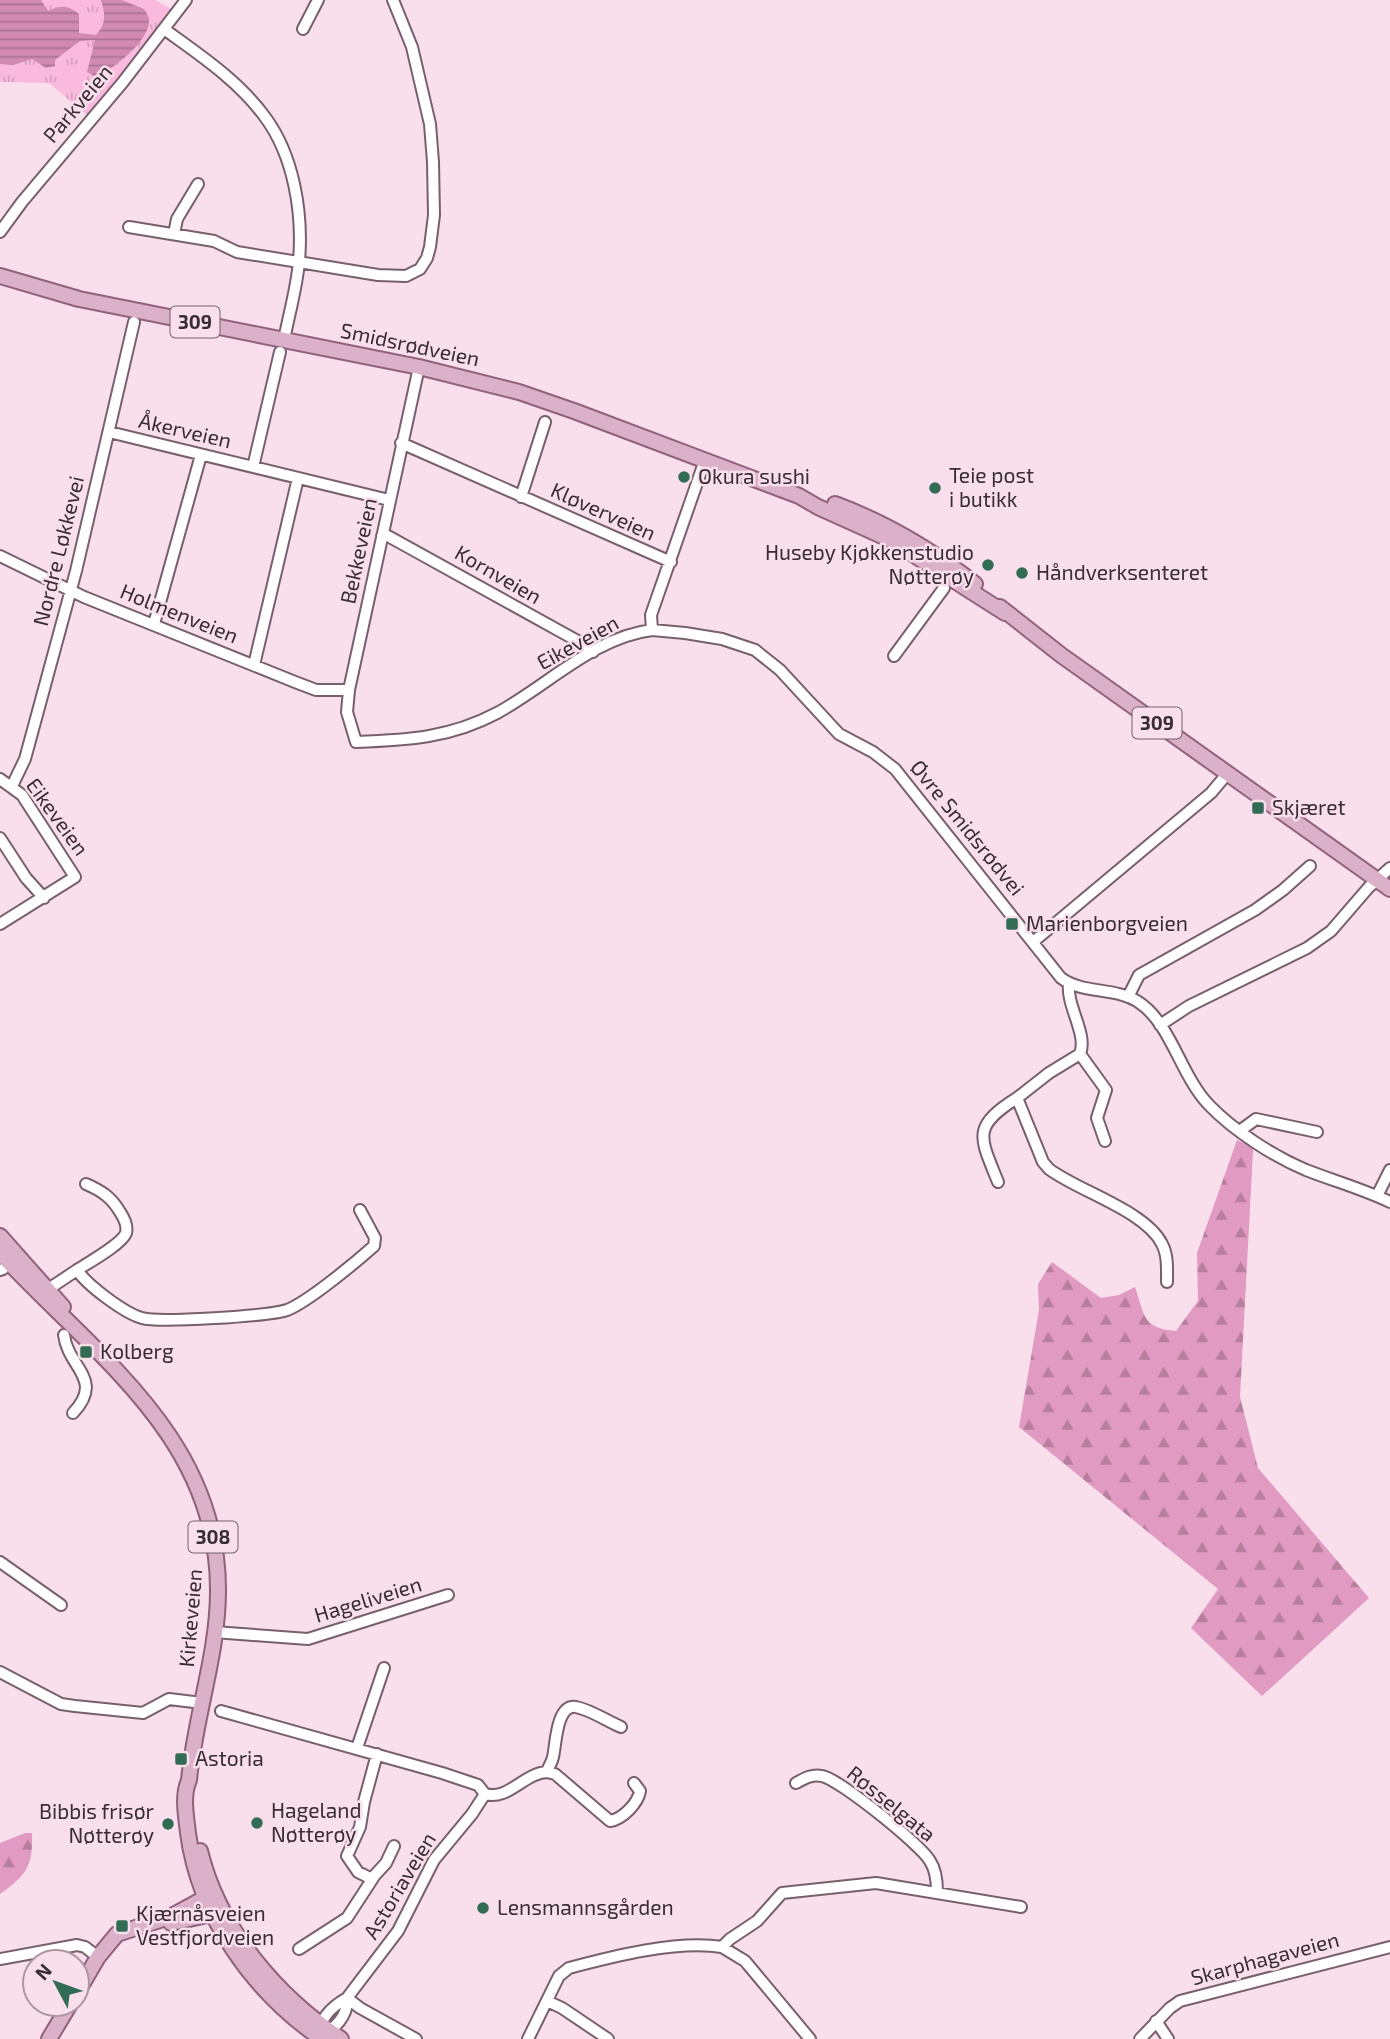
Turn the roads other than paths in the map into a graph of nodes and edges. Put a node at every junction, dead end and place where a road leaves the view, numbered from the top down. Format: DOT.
graph roads {
  1 [pos="186,0"];
  2 [pos="318,0"];
  3 [pos="393,0"];
  4 [pos="164,29"];
  5 [pos="303,29"];
  6 [pos="198,184"];
  7 [pos="129,227"];
  8 [pos="0,232"];
  9 [pos="174,234"];
  10 [pos="299,262"];
  11 [pos="0,276"];
  12 [pos="134,322"];
  13 [pos="282,346"];
  14 [pos="419,367"];
  15 [pos="545,422"];
  16 [pos="109,432"];
  17 [pos="401,443"];
  18 [pos="201,455"];
  19 [pos="705,460"];
  20 [pos="253,467"];
  21 [pos="298,478"];
  22 [pos="521,497"];
  23 [pos="389,500"];
  24 [pos="382,536"];
  25 [pos="0,556"];
  26 [pos="671,562"];
  27 [pos="944,589"];
  28 [pos="69,590"];
  29 [pos="154,624"];
  30 [pos="652,630"];
  31 [pos="593,652"];
  32 [pos="894,656"];
  33 [pos="254,665"];
  34 [pos="349,690"];
  35 [pos="356,743"];
  36 [pos="1227,774"];
  37 [pos="0,779"];
  38 [pos="12,786"];
  39 [pos="0,838"];
  40 [pos="1310,866"];
  41 [pos="1390,868"];
  42 [pos="1377,881"];
  43 [pos="1390,889"];
  44 [pos="44,898"];
  45 [pos="0,924"];
  46 [pos="1033,942"];
  47 [pos="1069,983"];
  48 [pos="1128,998"];
  49 [pos="1160,1025"];
  50 [pos="1080,1054"];
  51 [pos="1017,1098"];
  52 [pos="1241,1130"];
  53 [pos="1317,1132"];
  54 [pos="1105,1141"];
  55 [pos="1390,1170"];
  56 [pos="998,1182"];
  57 [pos="86,1184"];
  58 [pos="1377,1196"];
  59 [pos="1390,1202"];
  60 [pos="360,1210"];
  61 [pos="0,1236"];
  62 [pos="0,1253"];
  63 [pos="77,1270"];
  64 [pos="1167,1282"];
  65 [pos="43,1292"];
  66 [pos="64,1335"];
  67 [pos="73,1413"];
  68 [pos="0,1562"];
  69 [pos="448,1595"];
  70 [pos="61,1605"];
  71 [pos="214,1632"];
  72 [pos="384,1668"];
  73 [pos="0,1672"];
  74 [pos="202,1703"];
  75 [pos="221,1712"];
  76 [pos="621,1727"];
  77 [pos="357,1748"];
  78 [pos="377,1754"];
  79 [pos="547,1772"];
  80 [pos="634,1783"];
  81 [pos="796,1783"];
  82 [pos="485,1794"];
  83 [pos="394,1846"];
  84 [pos="372,1879"];
  85 [pos="937,1892"];
  86 [pos="211,1904"];
  87 [pos="1020,1907"];
  88 [pos="722,1947"];
  89 [pos="1390,1947"];
  90 [pos="299,1949"];
  91 [pos="98,1957"];
  92 [pos="0,1959"];
  93 [pos="91,1969"];
  94 [pos="347,1998"];
  95 [pos="547,2001"];
  96 [pos="62,2018"];
  97 [pos="1156,2021"];
  98 [pos="326,2034"];
  99 [pos="49,2039"];
  100 [pos="416,2039"];
  101 [pos="528,2039"];
  102 [pos="608,2039"];
  103 [pos="810,2039"];
  104 [pos="1140,2039"];
  105 [pos="1168,2039"];
  1 -- 4 [label="street, Parkveien"];
  2 -- 5 [label="street"];
  3 -- 10 [label="street"];
  4 -- 8 [label="street, Parkveien"];
  4 -- 10 [label="street, Åkerveien"];
  6 -- 9 [label="street"];
  7 -- 9 [label="street"];
  9 -- 10 [label="street"];
  10 -- 13 [label="street, Åkerveien"];
  11 -- 13 [label="main road, Smidsrødveien / 309"];
  12 -- 16 [label="street, Nordre Løkkevei"];
  13 -- 14 [label="main road, Smidsrødveien / 309"];
  13 -- 20 [label="street, Åkerveien"];
  14 -- 17 [label="street, Bekkeveien"];
  14 -- 19 [label="main road, Smidsrødveien / 309"];
  15 -- 22 [label="street, Kløverveien"];
  16 -- 18 [label="street, Åkerveien"];
  16 -- 28 [label="street, Nordre Løkkevei"];
  17 -- 22 [label="street, Kløverveien"];
  17 -- 23 [label="street, Bekkeveien"];
  18 -- 20 [label="street, Åkerveien"];
  18 -- 29 [label="street"];
  19 -- 26 [label="street, Eikeveien"];
  19 -- 36 [label="main road, Smidsrødveien / 309"];
  20 -- 21 [label="street, Åkerveien"];
  21 -- 23 [label="street, Åkerveien"];
  21 -- 33 [label="street"];
  22 -- 26 [label="street, Kløverveien"];
  23 -- 24 [label="street, Bekkeveien"];
  24 -- 31 [label="street, Kornveien"];
  24 -- 34 [label="street, Bekkeveien"];
  25 -- 28 [label="street, Holmenveien"];
  26 -- 30 [label="street, Eikeveien"];
  27 -- 32 [label="street"];
  28 -- 29 [label="street, Holmenveien"];
  28 -- 38 [label="street, Nordre Løkkevei"];
  29 -- 33 [label="street, Holmenveien"];
  30 -- 31 [label="street, Eikeveien"];
  30 -- 46 [label="street, Øvre Smidsrødvei"];
  31 -- 35 [label="street, Eikeveien"];
  33 -- 34 [label="street, Holmenveien"];
  34 -- 35 [label="street, Bekkeveien"];
  36 -- 42 [label="main road, Smidsrødveien / 309"];
  36 -- 46 [label="street"];
  37 -- 38 [label="street, Eikeveien"];
  38 -- 44 [label="street, Eikeveien"];
  39 -- 44 [label="street"];
  40 -- 48 [label="street"];
  41 -- 42 [label="street"];
  42 -- 43 [label="main road, Smidsrødveien / 309"];
  42 -- 49 [label="street"];
  44 -- 45 [label="street, Eikeveien"];
  46 -- 47 [label="street, Øvre Smidsrødvei"];
  47 -- 48 [label="street"];
  47 -- 50 [label="street"];
  48 -- 49 [label="street"];
  49 -- 52 [label="street"];
  50 -- 51 [label="street"];
  50 -- 54 [label="street"];
  51 -- 56 [label="street"];
  51 -- 64 [label="street"];
  52 -- 53 [label="street"];
  52 -- 58 [label="street"];
  55 -- 58 [label="street"];
  57 -- 63 [label="street"];
  58 -- 59 [label="street"];
  60 -- 63 [label="street"];
  61 -- 65 [label="main road, Kirkeveien / 308"];
  62 -- 65 [label="main road, Kirkeveien / 308"];
  63 -- 65 [label="street"];
  65 -- 71 [label="main road, Kirkeveien / 308"];
  66 -- 67 [label="street"];
  68 -- 70 [label="street"];
  69 -- 71 [label="street, Hageliveien"];
  71 -- 74 [label="main road, Kirkeveien / 308"];
  72 -- 77 [label="street"];
  73 -- 74 [label="street"];
  74 -- 86 [label="main road, Kirkeveien / 308"];
  75 -- 77 [label="street"];
  76 -- 79 [label="street"];
  77 -- 78 [label="street"];
  78 -- 82 [label="street"];
  78 -- 84 [label="street"];
  79 -- 80 [label="street"];
  79 -- 82 [label="street"];
  81 -- 85 [label="street, Røsselgata"];
  82 -- 94 [label="street, Astoriaveien"];
  83 -- 84 [label="street"];
  84 -- 90 [label="street"];
  85 -- 87 [label="street"];
  85 -- 88 [label="street"];
  86 -- 91 [label="main road"];
  86 -- 98 [label="main road, Kirkeveien / 308"];
  88 -- 95 [label="street"];
  88 -- 103 [label="street"];
  89 -- 97 [label="street, Skarphagaveien"];
  91 -- 92 [label="street"];
  91 -- 93 [label="main road"];
  94 -- 98 [label="street, Astoriaveien"];
  94 -- 100 [label="street"];
  95 -- 101 [label="street"];
  95 -- 102 [label="street"];
  96 -- 99 [label="main road"];
  97 -- 104 [label="street, Skarphagaveien"];
  97 -- 105 [label="street"];
}
